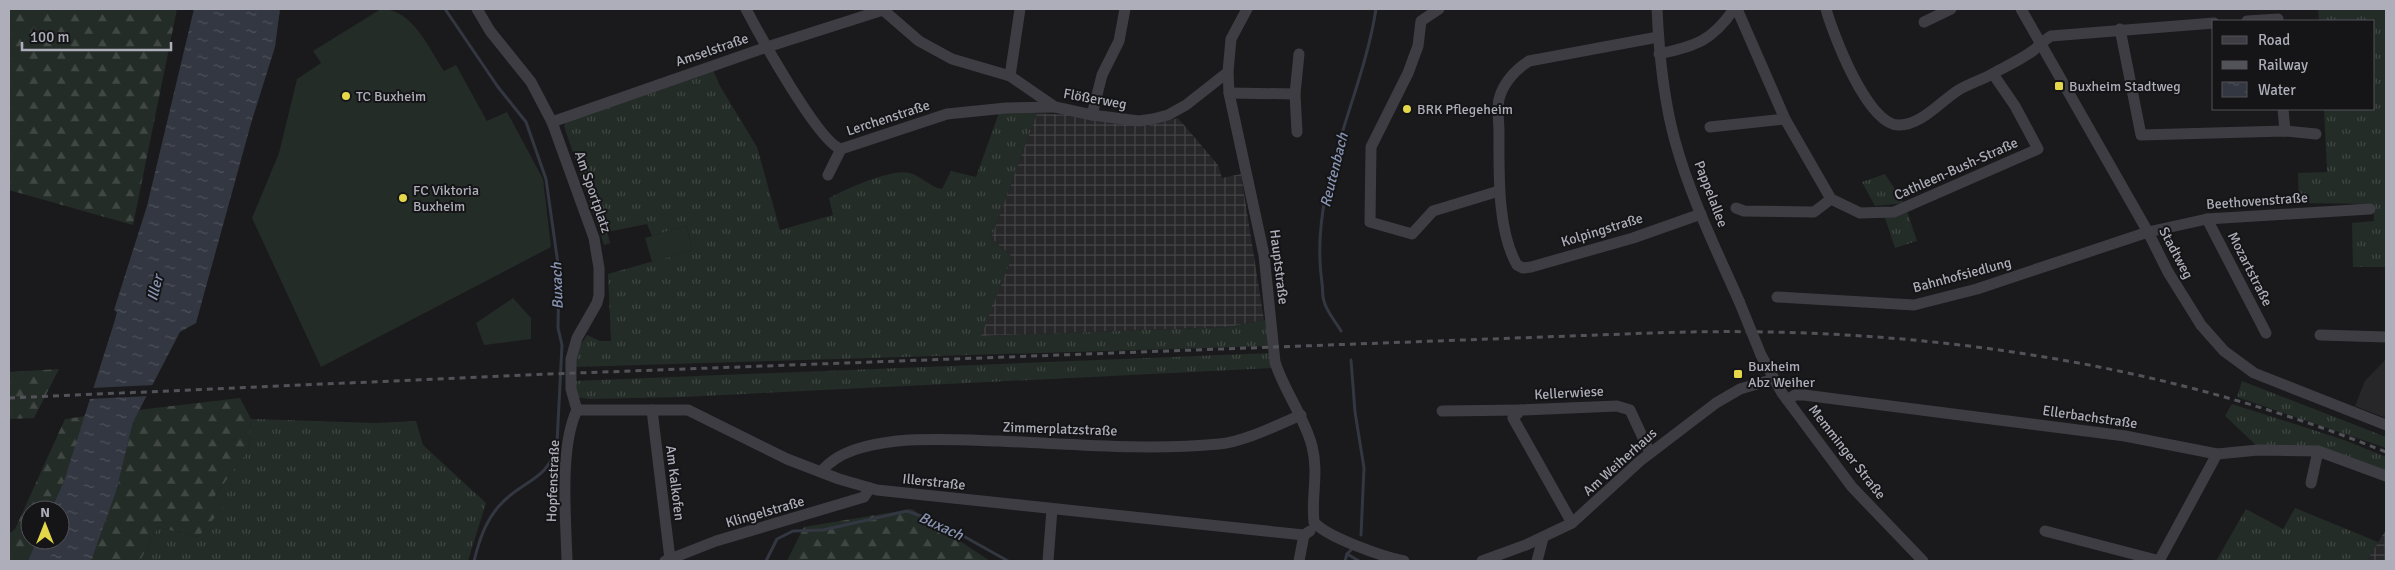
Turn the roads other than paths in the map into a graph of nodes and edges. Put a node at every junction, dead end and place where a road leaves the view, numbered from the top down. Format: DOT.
graph roads {
  1 [pos="478,9"];
  2 [pos="746,9"];
  3 [pos="1020,9"];
  4 [pos="1125,9"];
  5 [pos="1247,9"];
  6 [pos="1439,9"];
  7 [pos="1657,9"];
  8 [pos="1736,9"];
  9 [pos="1826,9"];
  10 [pos="1951,9"];
  11 [pos="2021,9"];
  12 [pos="882,10"];
  13 [pos="2262,20"];
  14 [pos="2278,20"];
  15 [pos="1924,22"];
  16 [pos="2212,23"];
  17 [pos="2120,30"];
  18 [pos="1658,37"];
  19 [pos="2040,42"];
  20 [pos="767,47"];
  21 [pos="1299,54"];
  22 [pos="1660,54"];
  23 [pos="1228,72"];
  24 [pos="1993,74"];
  25 [pos="1010,76"];
  26 [pos="1229,93"];
  27 [pos="1294,94"];
  28 [pos="1055,107"];
  29 [pos="2283,110"];
  30 [pos="1092,116"];
  31 [pos="1785,119"];
  32 [pos="552,122"];
  33 [pos="1710,127"];
  34 [pos="1297,132"];
  35 [pos="2285,132"];
  36 [pos="2316,134"];
  37 [pos="841,149"];
  38 [pos="828,175"];
  39 [pos="1499,191"];
  40 [pos="1831,199"];
  41 [pos="1736,208"];
  42 [pos="2370,209"];
  43 [pos="1701,214"];
  44 [pos="2207,219"];
  45 [pos="2148,232"];
  46 [pos="1777,297"];
  47 [pos="2266,333"];
  48 [pos="2320,335"];
  49 [pos="2386,337"];
  50 [pos="1774,379"];
  51 [pos="1787,400"];
  52 [pos="576,407"];
  53 [pos="652,410"];
  54 [pos="1521,410"];
  55 [pos="1442,411"];
  56 [pos="1301,415"];
  57 [pos="2386,425"];
  58 [pos="2318,451"];
  59 [pos="1650,453"];
  60 [pos="2217,454"];
  61 [pos="822,472"];
  62 [pos="2386,476"];
  63 [pos="2311,483"];
  64 [pos="870,488"];
  65 [pos="1052,509"];
  66 [pos="1572,523"];
  67 [pos="1317,526"];
  68 [pos="2046,531"];
  69 [pos="1304,535"];
  70 [pos="1543,538"];
  71 [pos="668,560"];
  72 [pos="567,561"];
  73 [pos="1048,561"];
  74 [pos="1299,561"];
  75 [pos="1404,561"];
  76 [pos="1482,561"];
  77 [pos="1537,561"];
  78 [pos="1923,561"];
  79 [pos="2160,561"];
  1 -- 32 [label="street, Am Sportplatz"];
  2 -- 20 [label="street, Lerchenstraße"];
  3 -- 25 [label="street"];
  4 -- 30 [label="street"];
  5 -- 23 [label="street, Hauptstraße"];
  6 -- 39 [label="street"];
  7 -- 18 [label="street, Pappelallee"];
  8 -- 22 [label="street"];
  8 -- 31 [label="street"];
  9 -- 24 [label="street"];
  10 -- 15 [label="street"];
  11 -- 19 [label="street, Stadtweg"];
  12 -- 20 [label="street, Amselstraße"];
  12 -- 25 [label="street, Flößerweg"];
  13 -- 14 [label="street"];
  16 -- 17 [label="street"];
  17 -- 19 [label="street"];
  17 -- 35 [label="street"];
  18 -- 22 [label="street, Pappelallee"];
  18 -- 39 [label="street"];
  19 -- 24 [label="street"];
  19 -- 45 [label="street, Stadtweg"];
  20 -- 32 [label="street, Amselstraße"];
  20 -- 37 [label="street, Lerchenstraße"];
  21 -- 27 [label="street"];
  22 -- 43 [label="street, Pappelallee"];
  23 -- 26 [label="street, Hauptstraße"];
  23 -- 30 [label="street, Flößerweg"];
  24 -- 40 [label="street, Cathleen-Bush-Straße"];
  25 -- 28 [label="street, Flößerweg"];
  26 -- 27 [label="street"];
  26 -- 56 [label="street, Hauptstraße"];
  27 -- 34 [label="street"];
  28 -- 30 [label="street, Flößerweg"];
  28 -- 37 [label="street, Lerchenstraße"];
  29 -- 35 [label="street"];
  31 -- 33 [label="street"];
  31 -- 40 [label="street"];
  32 -- 52 [label="street, Am Sportplatz"];
  35 -- 36 [label="street"];
  37 -- 38 [label="street"];
  39 -- 43 [label="street, Kolpingstraße"];
  40 -- 41 [label="street"];
  42 -- 44 [label="street, Beethovenstraße"];
  43 -- 50 [label="street, Pappelallee, bridge"];
  44 -- 45 [label="street, Beethovenstraße"];
  44 -- 47 [label="street, Mozartstraße"];
  45 -- 46 [label="street, Bahnhofsiedlung"];
  45 -- 57 [label="street, Stadtweg"];
  48 -- 49 [label="street"];
  50 -- 51 [label="street, Memminger Straße"];
  50 -- 59 [label="street, Am Weiherhaus"];
  51 -- 60 [label="street, Ellerbachstraße"];
  51 -- 78 [label="street, Memminger Straße"];
  52 -- 53 [label="street, Illerstraße"];
  52 -- 72 [label="street, Hopfenstraße"];
  53 -- 61 [label="street, Illerstraße"];
  53 -- 71 [label="street, Am Kalkofen"];
  54 -- 55 [label="street, Kellerwiese"];
  54 -- 59 [label="street, Kellerwiese"];
  54 -- 66 [label="street, Kellerwiese"];
  56 -- 61 [label="street, Zimmerplatzstraße"];
  56 -- 67 [label="street, Hauptstraße"];
  58 -- 60 [label="street, Ellerbachstraße"];
  58 -- 62 [label="street, Ellerbachstraße"];
  58 -- 63 [label="street"];
  59 -- 66 [label="street, Am Weiherhaus"];
  60 -- 79 [label="street"];
  61 -- 64 [label="street, Illerstraße"];
  64 -- 65 [label="street, Illerstraße"];
  64 -- 71 [label="street, Klingelstraße"];
  65 -- 69 [label="street, Illerstraße"];
  65 -- 73 [label="street"];
  66 -- 70 [label="street, Am Weiherhaus"];
  67 -- 69 [label="street"];
  67 -- 75 [label="street"];
  68 -- 79 [label="street"];
  69 -- 74 [label="street"];
  70 -- 76 [label="street, Am Weiherhaus"];
  70 -- 77 [label="street"];
}
